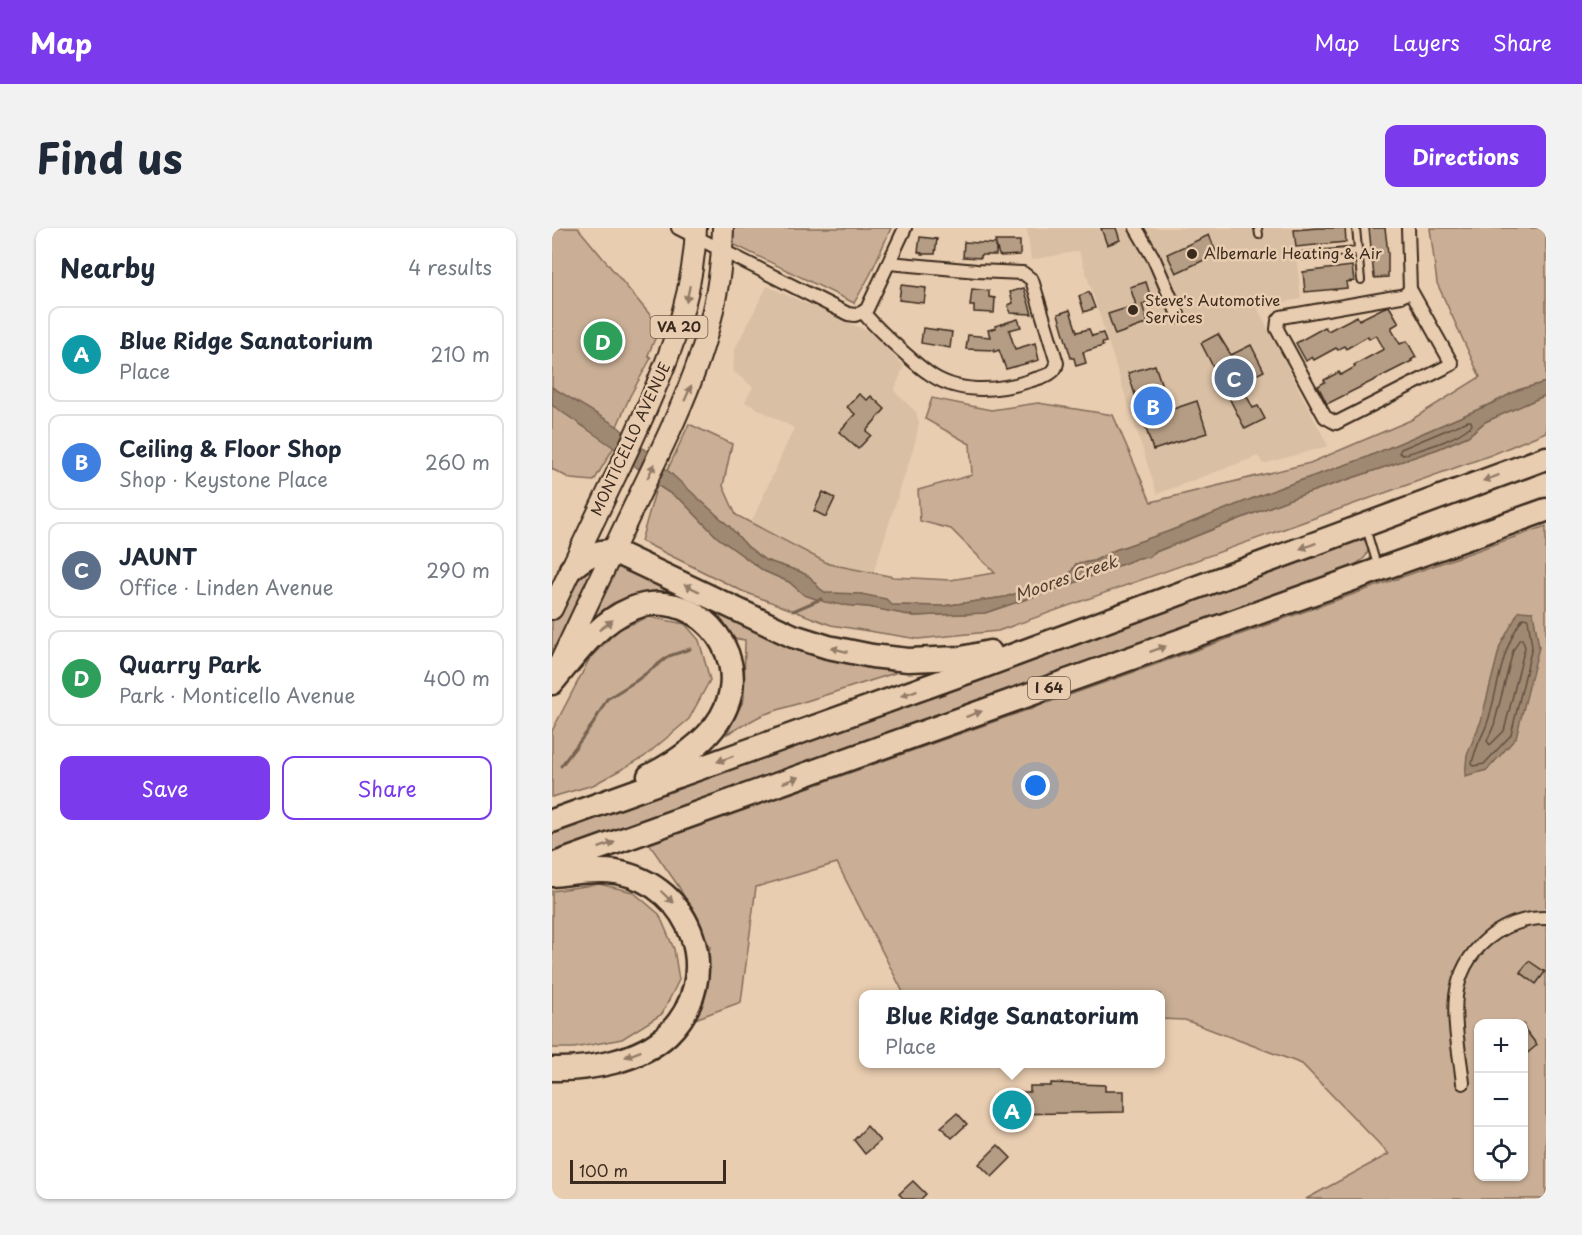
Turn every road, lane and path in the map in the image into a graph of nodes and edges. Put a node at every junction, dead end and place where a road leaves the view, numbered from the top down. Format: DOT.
graph roads {
  1 [pos="723,228"];
  2 [pos="905,228"];
  3 [pos="1136,228"];
  4 [pos="1356,228"];
  5 [pos="1408,228"];
  6 [pos="690,231"];
  7 [pos="1358,251"];
  8 [pos="723,252"];
  9 [pos="1301,256"];
  10 [pos="889,263"];
  11 [pos="1361,280"];
  12 [pos="1410,289"];
  13 [pos="863,312"];
  14 [pos="1179,316"];
  15 [pos="1546,458"];
  16 [pos="1546,510"];
  17 [pos="1365,525"];
  18 [pos="613,551"];
  19 [pos="571,569"];
  20 [pos="1379,570"];
  21 [pos="1161,601"];
  22 [pos="552,609"];
  23 [pos="552,681"];
  24 [pos="575,813"];
  25 [pos="552,821"];
  26 [pos="552,865"];
  27 [pos="552,875"];
  28 [pos="1546,918"];
  29 [pos="552,1069"];
  30 [pos="1463,1083"];
  1 -- 8 [label="main road, MONTICELLO AVENUE / VA 20"];
  2 -- 10 [label="street"];
  3 -- 14 [label="street"];
  4 -- 7 [label="lane"];
  5 -- 12 [label="street"];
  6 -- 8 [label="street"];
  6 -- 19 [label="main road, MONTICELLO AVENUE / VA 20, one-way"];
  7 -- 9 [label="lane"];
  7 -- 11 [label="lane"];
  8 -- 13 [label="street"];
  18 -- 8 [label="main road, MONTICELLO AVENUE / VA 20, one-way"];
  10 -- 13 [label="street"];
  10 -- 13 [label="street"];
  12 -- 12 [label="street"];
  15 -- 17 [label="highway, one-way"];
  16 -- 20 [label="highway, I 64"];
  17 -- 20 [label="lane"];
  17 -- 21 [label="highway, one-way"];
  18 -- 19 [label="highway"];
  21 -- 18 [label="highway, one-way"];
  18 -- 23 [label="main road, VA 20"];
  19 -- 22 [label="main road, MONTICELLO AVENUE / VA 20"];
  26 -- 20 [label="highway, I 64, one-way"];
  21 -- 24 [label="highway, one-way"];
  23 -- 24 [label="highway, one-way"];
  24 -- 25 [label="highway"];
  27 -- 29 [label="highway, one-way"];
  28 -- 30 [label="street"];
}
